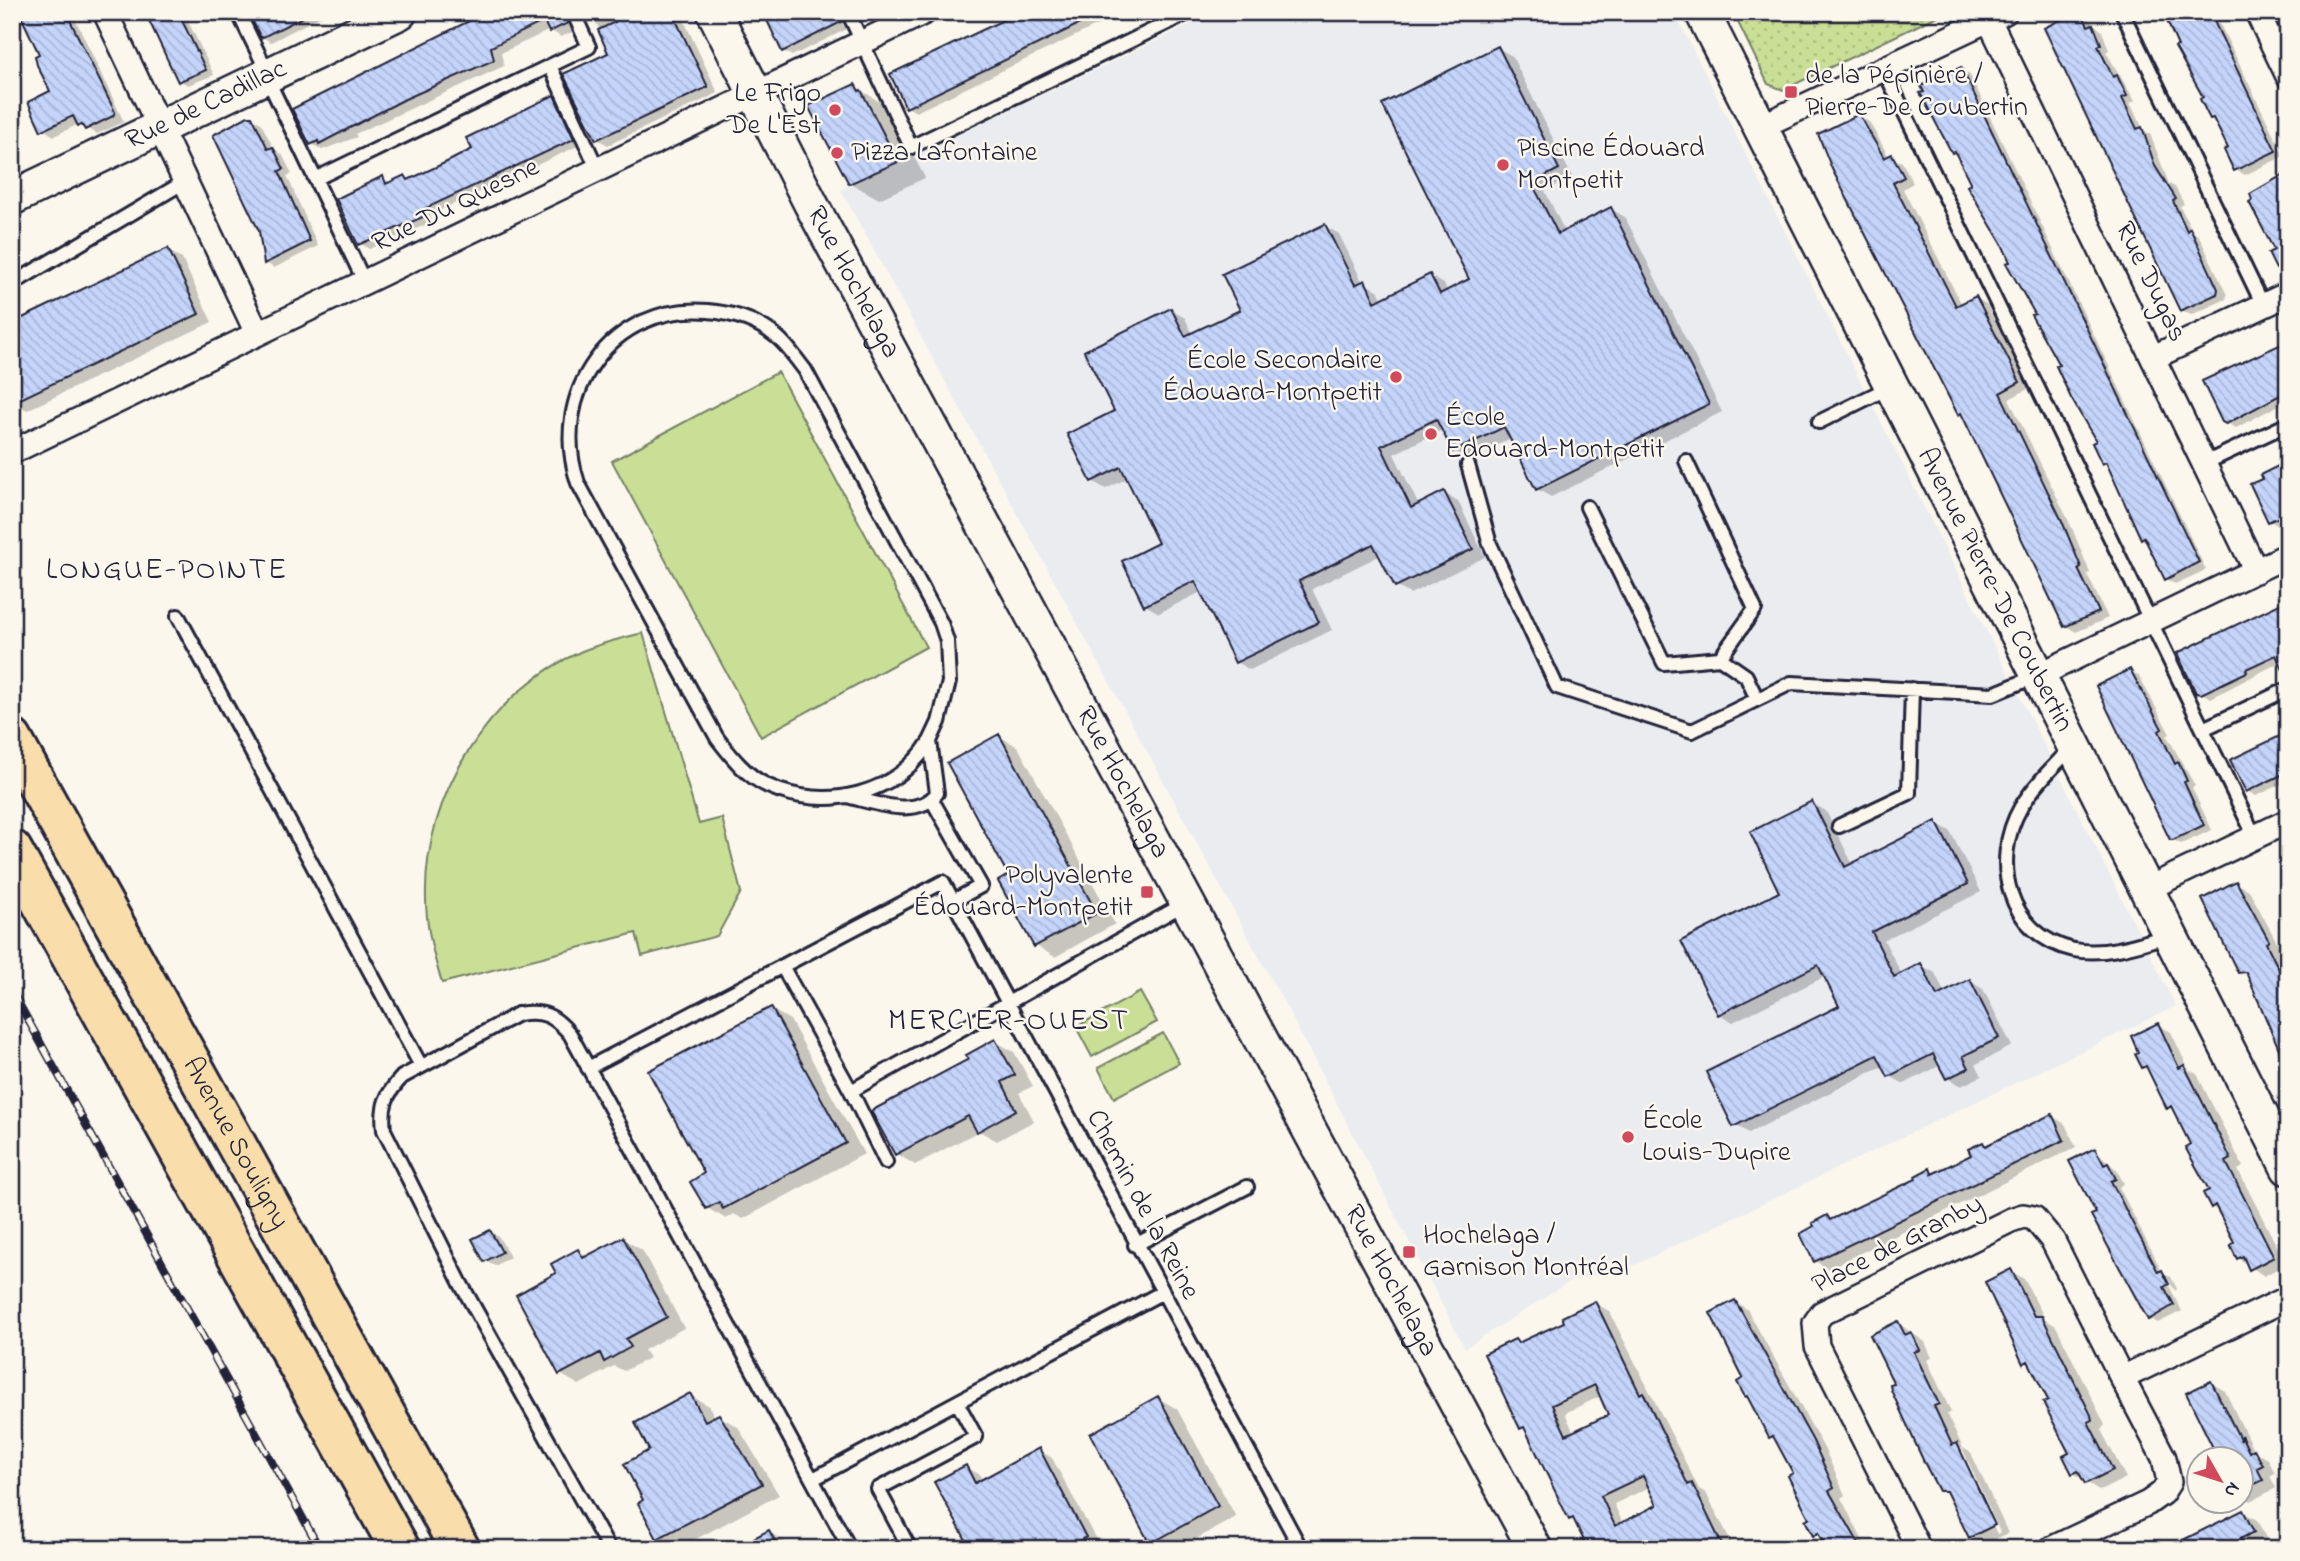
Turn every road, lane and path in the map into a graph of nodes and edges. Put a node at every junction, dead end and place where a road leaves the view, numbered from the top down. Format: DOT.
graph roads {
  1 [pos="105,12"];
  2 [pos="238,12"];
  3 [pos="400,12"];
  4 [pos="573,12"];
  5 [pos="714,12"];
  6 [pos="848,12"];
  7 [pos="925,12"];
  8 [pos="1190,12"];
  9 [pos="1702,12"];
  10 [pos="2122,12"];
  11 [pos="2257,12"];
  12 [pos="1997,16"];
  13 [pos="863,42"];
  14 [pos="550,66"];
  15 [pos="1884,70"];
  16 [pos="268,76"];
  17 [pos="2288,76"];
  18 [pos="754,94"];
  19 [pos="1760,127"];
  20 [pos="161,128"];
  21 [pos="598,170"];
  22 [pos="315,178"];
  23 [pos="186,181"];
  24 [pos="12,198"];
  25 [pos="365,283"];
  26 [pos="12,284"];
  27 [pos="2288,294"];
  28 [pos="2263,305"];
  29 [pos="257,334"];
  30 [pos="2154,357"];
  31 [pos="1892,386"];
  32 [pos="1819,422"];
  33 [pos="2288,424"];
  34 [pos="12,452"];
  35 [pos="1686,461"];
  36 [pos="2205,463"];
  37 [pos="1468,465"];
  38 [pos="1587,507"];
  39 [pos="2288,555"];
  40 [pos="2256,570"];
  41 [pos="178,616"];
  42 [pos="2151,621"];
  43 [pos="1720,658"];
  44 [pos="2039,675"];
  45 [pos="1912,689"];
  46 [pos="2288,689"];
  47 [pos="1757,699"];
  48 [pos="2203,730"];
  49 [pos="12,739"];
  50 [pos="930,741"];
  51 [pos="2073,746"];
  52 [pos="846,796"];
  53 [pos="932,800"];
  54 [pos="2288,821"];
  55 [pos="1839,826"];
  56 [pos="2255,837"];
  57 [pos="12,850"];
  58 [pos="2147,889"];
  59 [pos="953,901"];
  60 [pos="1187,903"];
  61 [pos="2170,935"];
  62 [pos="782,966"];
  63 [pos="1007,1004"];
  64 [pos="421,1066"];
  65 [pos="588,1068"];
  66 [pos="851,1091"];
  67 [pos="886,1162"];
  68 [pos="2288,1168"];
  69 [pos="1247,1187"];
  70 [pos="1135,1245"];
  71 [pos="1161,1293"];
  72 [pos="2288,1298"];
  73 [pos="2122,1377"];
  74 [pos="957,1402"];
  75 [pos="813,1479"];
  76 [pos="400,1549"];
  77 [pos="460,1549"];
  78 [pos="609,1549"];
  79 [pos="850,1549"];
  80 [pos="910,1549"];
  81 [pos="1301,1549"];
  82 [pos="1535,1549"];
  83 [pos="1919,1549"];
  84 [pos="2051,1549"];
  1 -- 20 [label="street"];
  2 -- 16 [label="lane"];
  3 -- 16 [label="street, Rue de Cadillac"];
  4 -- 14 [label="lane"];
  5 -- 18 [label="street, Rue Hochelaga"];
  6 -- 13 [label="lane"];
  7 -- 13 [label="street, Rue Du Quesne"];
  8 -- 13 [label="lane"];
  9 -- 19 [label="street, Avenue Pierre-De Coubertin"];
  10 -- 28 [label="lane"];
  11 -- 17 [label="street"];
  12 -- 15 [label="street"];
  12 -- 30 [label="street, Rue Dugas"];
  13 -- 18 [label="street, Rue Du Quesne"];
  14 -- 21 [label="lane"];
  14 -- 22 [label="lane"];
  15 -- 19 [label="street"];
  15 -- 42 [label="lane"];
  16 -- 20 [label="street, Rue de Cadillac"];
  16 -- 22 [label="lane"];
  18 -- 21 [label="street, Rue Du Quesne"];
  18 -- 60 [label="street, Rue Hochelaga"];
  19 -- 31 [label="street, Avenue Pierre-De Coubertin"];
  20 -- 23 [label="street"];
  20 -- 24 [label="street, Rue de Cadillac"];
  21 -- 25 [label="street, Rue Du Quesne"];
  22 -- 25 [label="lane"];
  23 -- 26 [label="lane"];
  23 -- 29 [label="street"];
  25 -- 29 [label="street, Rue Du Quesne"];
  27 -- 28 [label="street"];
  28 -- 30 [label="street"];
  29 -- 34 [label="street, Rue Du Quesne"];
  30 -- 36 [label="street, Rue Dugas"];
  31 -- 32 [label="lane"];
  31 -- 44 [label="street, Avenue Pierre-De Coubertin"];
  33 -- 36 [label="lane"];
  35 -- 43 [label="lane"];
  36 -- 40 [label="street, Rue Dugas"];
  37 -- 47 [label="lane"];
  38 -- 43 [label="lane"];
  39 -- 40 [label="street"];
  40 -- 42 [label="street"];
  41 -- 64 [label="lane"];
  42 -- 44 [label="street"];
  42 -- 48 [label="lane"];
  43 -- 47 [label="lane"];
  44 -- 45 [label="lane"];
  44 -- 51 [label="street, Avenue Pierre-De Coubertin"];
  45 -- 47 [label="lane"];
  45 -- 55 [label="lane"];
  46 -- 48 [label="lane"];
  48 -- 56 [label="lane"];
  49 -- 77 [label="highway, Avenue Souligny"];
  50 -- 52 [label="lane"];
  50 -- 52 [label="lane"];
  50 -- 53 [label="lane"];
  51 -- 58 [label="street, Avenue Pierre-De Coubertin"];
  51 -- 61 [label="lane"];
  52 -- 53 [label="lane"];
  53 -- 59 [label="lane"];
  54 -- 56 [label="street"];
  56 -- 58 [label="street"];
  57 -- 76 [label="highway, Avenue Souligny"];
  58 -- 61 [label="street, Avenue Pierre-De Coubertin"];
  59 -- 62 [label="lane, Chemin de la Reine"];
  59 -- 63 [label="lane, Chemin de la Reine"];
  60 -- 63 [label="lane"];
  60 -- 82 [label="street, Rue Hochelaga"];
  61 -- 68 [label="street, Avenue Pierre-De Coubertin"];
  62 -- 65 [label="lane"];
  62 -- 66 [label="lane"];
  63 -- 66 [label="lane"];
  63 -- 70 [label="lane, Chemin de la Reine"];
  64 -- 65 [label="lane"];
  64 -- 78 [label="lane"];
  65 -- 75 [label="lane"];
  66 -- 67 [label="lane"];
  69 -- 70 [label="lane"];
  70 -- 71 [label="lane, Chemin de la Reine"];
  71 -- 74 [label="lane"];
  71 -- 81 [label="lane, Chemin de la Reine"];
  72 -- 73 [label="street"];
  73 -- 83 [label="street, Place de Granby"];
  73 -- 84 [label="street"];
  74 -- 75 [label="lane"];
  74 -- 80 [label="lane"];
  75 -- 79 [label="lane"];
}
